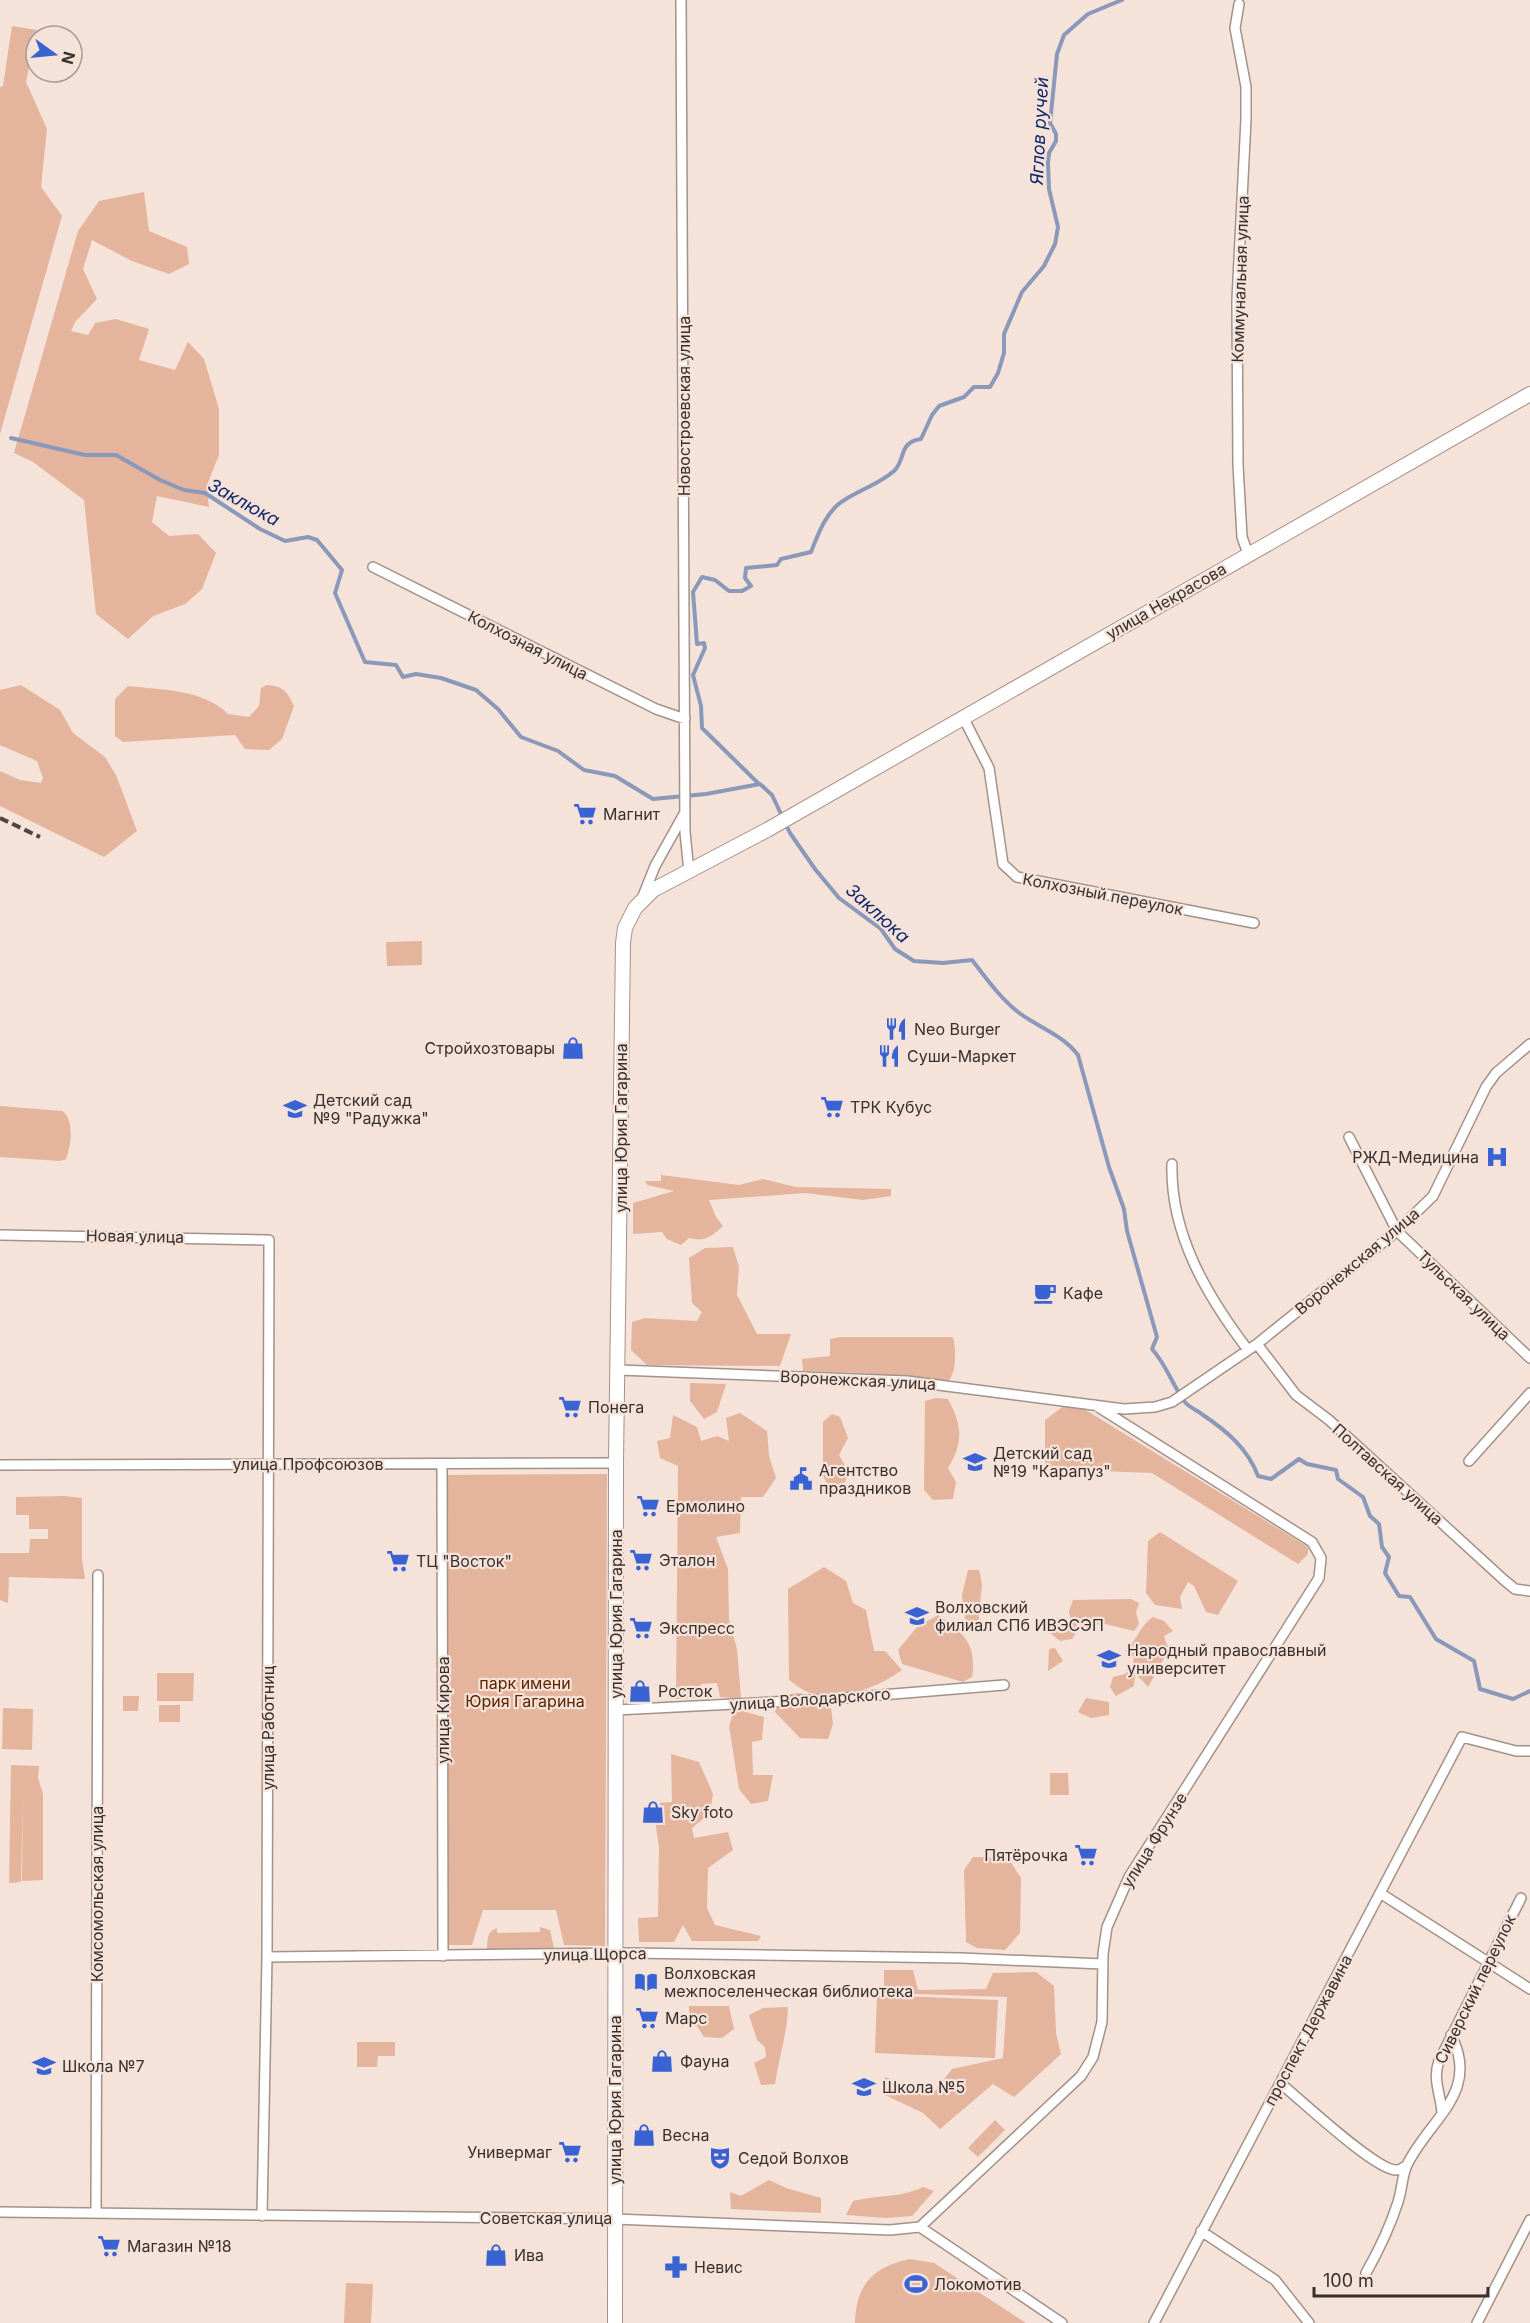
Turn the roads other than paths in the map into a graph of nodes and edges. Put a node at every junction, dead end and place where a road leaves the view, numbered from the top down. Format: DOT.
graph roads {
  1 [pos="681,0"];
  2 [pos="1239,4"];
  3 [pos="1530,394"];
  4 [pos="1248,554"];
  5 [pos="373,567"];
  6 [pos="963,717"];
  7 [pos="685,719"];
  8 [pos="685,812"];
  9 [pos="689,872"];
  10 [pos="638,904"];
  11 [pos="1254,923"];
  12 [pos="1530,1044"];
  13 [pos="1349,1137"];
  14 [pos="1172,1164"];
  15 [pos="1397,1231"];
  16 [pos="0,1235"];
  17 [pos="269,1240"];
  18 [pos="1257,1344"];
  19 [pos="1248,1350"];
  20 [pos="1530,1358"];
  21 [pos="619,1370"];
  22 [pos="1530,1393"];
  23 [pos="1095,1405"];
  24 [pos="1469,1461"];
  25 [pos="616,1463"];
  26 [pos="269,1464"];
  27 [pos="442,1464"];
  28 [pos="0,1465"];
  29 [pos="1321,1558"];
  30 [pos="98,1575"];
  31 [pos="1530,1591"];
  32 [pos="1004,1685"];
  33 [pos="616,1710"];
  34 [pos="1530,1751"];
  35 [pos="1380,1893"];
  36 [pos="1521,1898"];
  37 [pos="616,1953"];
  38 [pos="443,1956"];
  39 [pos="267,1957"];
  40 [pos="1103,1964"];
  41 [pos="1488,1964"];
  42 [pos="1530,1989"];
  43 [pos="1450,2035"];
  44 [pos="1280,2083"];
  45 [pos="1442,2116"];
  46 [pos="1406,2166"];
  47 [pos="0,2212"];
  48 [pos="96,2213"];
  49 [pos="262,2216"];
  50 [pos="615,2219"];
  51 [pos="1530,2220"];
  52 [pos="920,2227"];
  53 [pos="1201,2231"];
  54 [pos="1366,2273"];
  55 [pos="615,2323"];
  56 [pos="1062,2323"];
  57 [pos="1154,2323"];
  58 [pos="1309,2323"];
  59 [pos="1477,2323"];
  1 -- 7 [label="street, Новостроевская улица"];
  2 -- 4 [label="street, Коммунальная улица"];
  3 -- 4 [label="main road, улица Некрасова"];
  4 -- 6 [label="main road, улица Некрасова"];
  5 -- 7 [label="street, Колхозная улица"];
  6 -- 9 [label="main road, улица Некрасова"];
  6 -- 11 [label="street, Колхозный переулок"];
  7 -- 8 [label="street, Новостроевская улица"];
  8 -- 9 [label="street, Новостроевская улица"];
  8 -- 10 [label="street, Новостроевская улица"];
  9 -- 10 [label="main road"];
  10 -- 21 [label="main road, улица Юрия Гагарина"];
  12 -- 15 [label="street, Воронежская улица"];
  13 -- 15 [label="street, Тульская улица"];
  14 -- 19 [label="street"];
  15 -- 18 [label="street, Воронежская улица"];
  15 -- 20 [label="street, Тульская улица"];
  16 -- 17 [label="street, Новая улица"];
  17 -- 26 [label="street, улица Работниц"];
  18 -- 19 [label="street, Воронежская улица"];
  18 -- 31 [label="street, Полтавская улица"];
  19 -- 23 [label="street, Воронежская улица"];
  21 -- 23 [label="street, Воронежская улица"];
  21 -- 25 [label="main road, улица Юрия Гагарина"];
  22 -- 24 [label="street"];
  23 -- 29 [label="street, Воронежская улица"];
  25 -- 27 [label="street, улица Профсоюзов"];
  25 -- 33 [label="main road, улица Юрия Гагарина"];
  26 -- 27 [label="street, улица Профсоюзов"];
  26 -- 28 [label="street, улица Профсоюзов"];
  26 -- 39 [label="street, улица Работниц"];
  27 -- 38 [label="street, улица Кирова"];
  29 -- 40 [label="street, улица Фрунзе"];
  30 -- 48 [label="street, Комсомольская улица"];
  32 -- 33 [label="street, улица Володарского"];
  33 -- 37 [label="main road, улица Юрия Гагарина"];
  34 -- 35 [label="street, проспект Державина"];
  35 -- 41 [label="street"];
  35 -- 44 [label="street, проспект Державина"];
  36 -- 41 [label="street, Сиверский переулок"];
  37 -- 38 [label="street, улица Щорса"];
  37 -- 40 [label="street, улица Щорса"];
  37 -- 50 [label="main road, улица Юрия Гагарина"];
  38 -- 39 [label="street, улица Щорса"];
  39 -- 49 [label="street, улица Работниц"];
  40 -- 52 [label="street, улица Фрунзе"];
  41 -- 42 [label="street"];
  41 -- 43 [label="street, Сиверский переулок"];
  43 -- 45 [label="street, Сиверский переулок"];
  43 -- 45 [label="street"];
  44 -- 46 [label="street"];
  44 -- 53 [label="street, проспект Державина"];
  45 -- 46 [label="street"];
  46 -- 54 [label="street"];
  47 -- 48 [label="street, Советская улица"];
  48 -- 49 [label="street, Советская улица"];
  49 -- 50 [label="street, Советская улица"];
  50 -- 52 [label="street, Советская улица"];
  50 -- 55 [label="main road, улица Юрия Гагарина"];
  51 -- 59 [label="street"];
  52 -- 56 [label="street"];
  53 -- 57 [label="street, проспект Державина"];
  53 -- 58 [label="street"];
}
